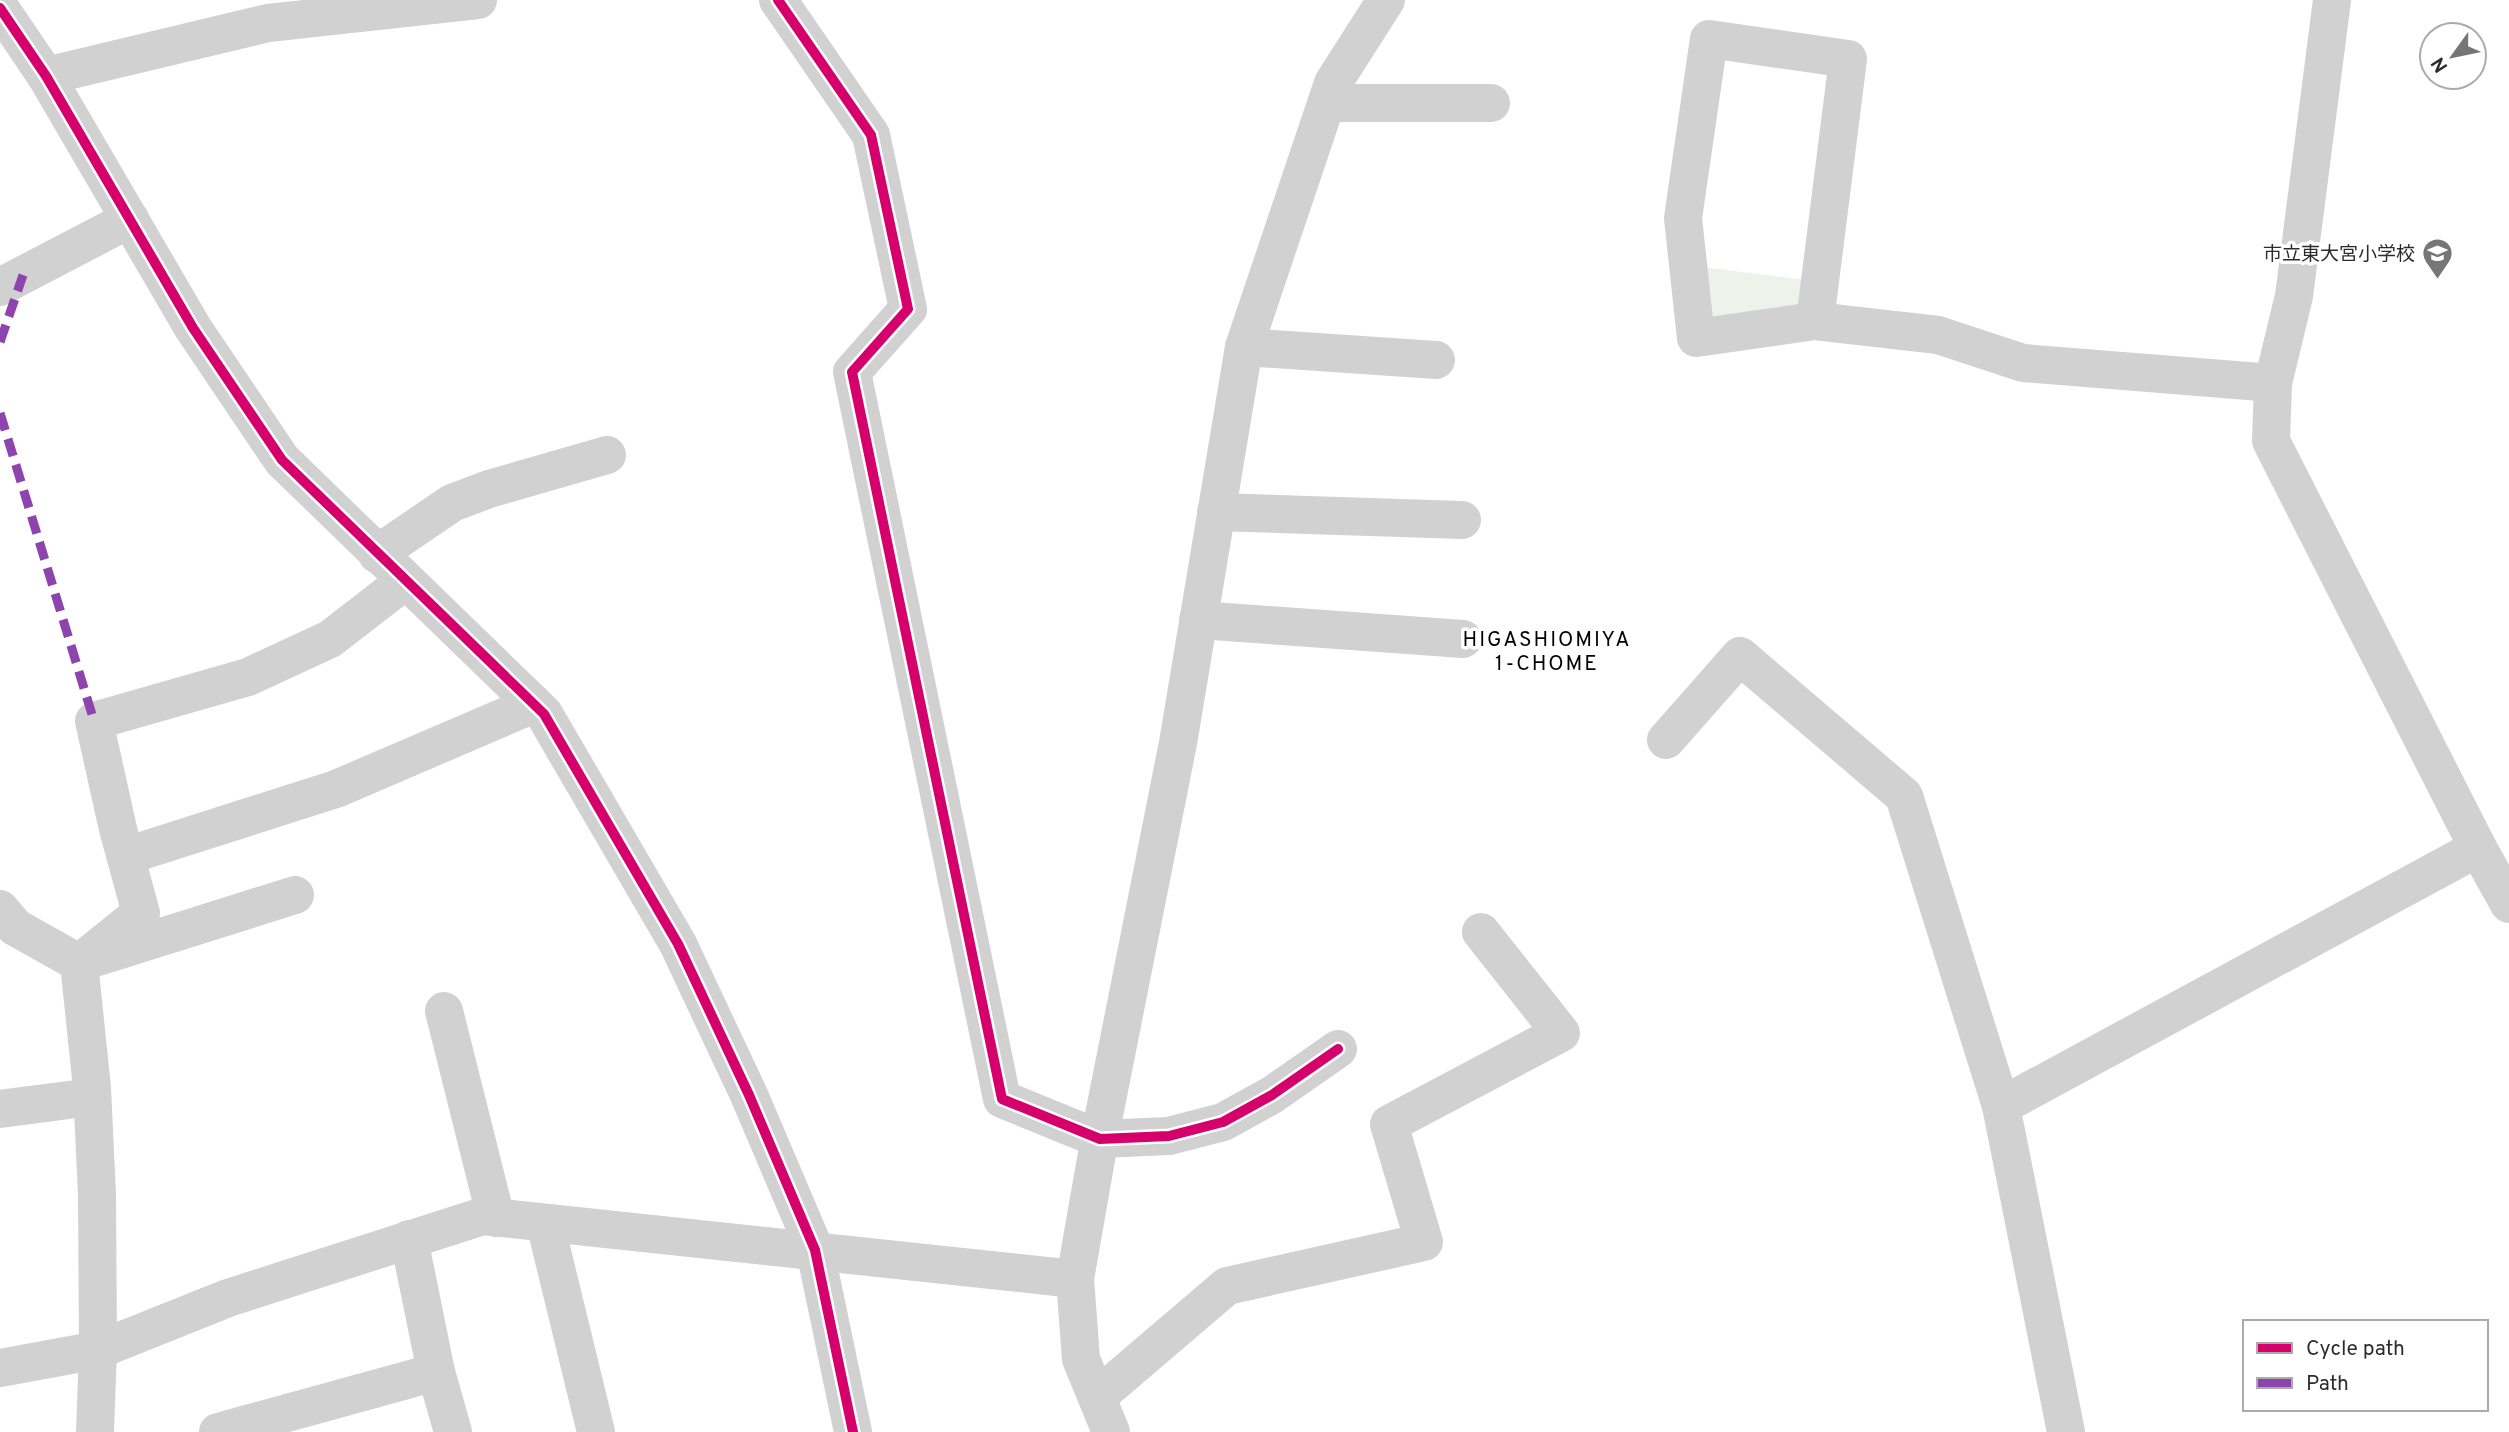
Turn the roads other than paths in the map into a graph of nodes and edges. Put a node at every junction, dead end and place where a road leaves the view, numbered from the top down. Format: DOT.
graph roads {
  1 [pos="478,0"];
  2 [pos="778,0"];
  3 [pos="1386,0"];
  4 [pos="2332,0"];
  5 [pos="0,8"];
  6 [pos="262,12"];
  7 [pos="46,76"];
  8 [pos="1327,103"];
  9 [pos="1491,103"];
  10 [pos="130,219"];
  11 [pos="0,286"];
  12 [pos="1815,321"];
  13 [pos="1244,347"];
  14 [pos="1436,360"];
  15 [pos="2273,383"];
  16 [pos="607,455"];
  17 [pos="1216,512"];
  18 [pos="1462,520"];
  19 [pos="377,554"];
  20 [pos="405,582"];
  21 [pos="1198,620"];
  22 [pos="1463,639"];
  23 [pos="534,704"];
  24 [pos="1667,740"];
  25 [pos="2478,848"];
  26 [pos="126,856"];
  27 [pos="295,895"];
  28 [pos="2509,904"];
  29 [pos="0,909"];
  30 [pos="1481,932"];
  31 [pos="79,963"];
  32 [pos="444,1012"];
  33 [pos="1338,1049"];
  34 [pos="92,1097"];
  35 [pos="2001,1106"];
  36 [pos="0,1109"];
  37 [pos="1100,1139"];
  38 [pos="496,1218"];
  39 [pos="545,1223"];
  40 [pos="409,1239"];
  41 [pos="815,1250"];
  42 [pos="1076,1279"];
  43 [pos="98,1350"];
  44 [pos="0,1368"];
  45 [pos="436,1372"];
  46 [pos="1097,1397"];
  47 [pos="95,1432"];
  48 [pos="218,1432"];
  49 [pos="453,1432"];
  50 [pos="596,1432"];
  51 [pos="853,1432"];
  52 [pos="1111,1432"];
  53 [pos="2066,1432"];
  1 -- 6 [label="street"];
  2 -- 37 [label="street"];
  3 -- 8 [label="street"];
  4 -- 15 [label="street"];
  5 -- 7 [label="street"];
  6 -- 7 [label="street"];
  7 -- 10 [label="street"];
  8 -- 9 [label="street"];
  8 -- 13 [label="street"];
  10 -- 11 [label="street"];
  10 -- 19 [label="street"];
  12 -- 12 [label="street"];
  12 -- 15 [label="street"];
  13 -- 14 [label="street"];
  13 -- 17 [label="street"];
  15 -- 25 [label="street"];
  16 -- 19 [label="street"];
  17 -- 18 [label="street"];
  17 -- 21 [label="street"];
  19 -- 20 [label="street"];
  20 -- 23 [label="street"];
  20 -- 26 [label="street"];
  21 -- 22 [label="street"];
  21 -- 37 [label="street"];
  23 -- 26 [label="street"];
  23 -- 41 [label="street"];
  24 -- 35 [label="street"];
  25 -- 28 [label="street"];
  25 -- 35 [label="street"];
  26 -- 31 [label="street"];
  27 -- 31 [label="street"];
  29 -- 31 [label="street"];
  30 -- 46 [label="street"];
  31 -- 34 [label="street"];
  32 -- 38 [label="street"];
  33 -- 37 [label="street"];
  34 -- 36 [label="street"];
  34 -- 43 [label="street"];
  35 -- 53 [label="street"];
  37 -- 42 [label="street"];
  38 -- 39 [label="street"];
  38 -- 40 [label="street"];
  39 -- 41 [label="street"];
  39 -- 50 [label="street"];
  40 -- 43 [label="street"];
  40 -- 45 [label="street"];
  41 -- 42 [label="street"];
  41 -- 51 [label="street"];
  42 -- 46 [label="street"];
  43 -- 44 [label="street"];
  43 -- 47 [label="street"];
  45 -- 48 [label="street"];
  45 -- 49 [label="street"];
  46 -- 52 [label="street"];
}
